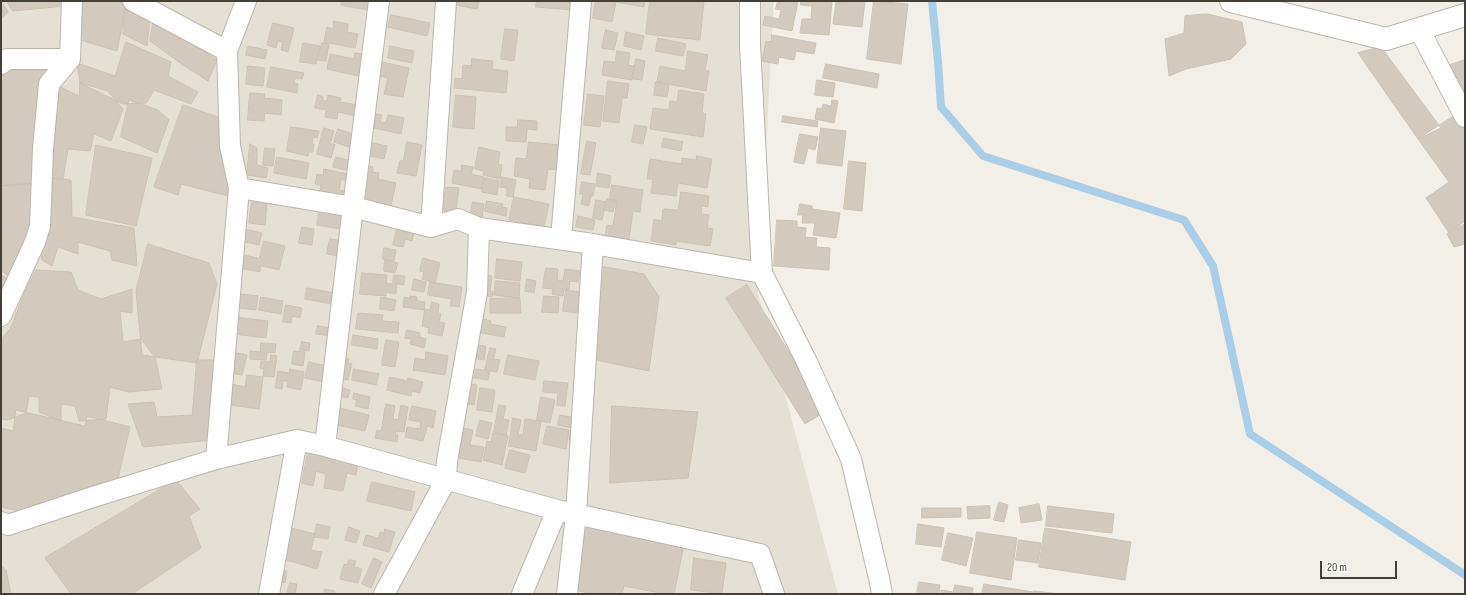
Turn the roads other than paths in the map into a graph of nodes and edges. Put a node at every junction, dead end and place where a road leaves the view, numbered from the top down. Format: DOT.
graph roads {
  1 [pos="72,1"];
  2 [pos="133,1"];
  3 [pos="246,1"];
  4 [pos="379,1"];
  5 [pos="446,1"];
  6 [pos="581,1"];
  7 [pos="750,1"];
  8 [pos="1231,1"];
  9 [pos="1465,16"];
  10 [pos="1419,29"];
  11 [pos="227,51"];
  12 [pos="70,59"];
  13 [pos="1,64"];
  14 [pos="1465,117"];
  15 [pos="239,188"];
  16 [pos="352,207"];
  17 [pos="431,227"];
  18 [pos="479,228"];
  19 [pos="561,239"];
  20 [pos="593,244"];
  21 [pos="762,273"];
  22 [pos="1,316"];
  23 [pos="297,440"];
  24 [pos="325,446"];
  25 [pos="216,459"];
  26 [pos="446,480"];
  27 [pos="557,510"];
  28 [pos="576,514"];
  29 [pos="1,522"];
  30 [pos="268,594"];
  31 [pos="384,594"];
  32 [pos="522,594"];
  33 [pos="567,594"];
  34 [pos="774,594"];
  35 [pos="882,594"];
  1 -- 12 [label="street"];
  2 -- 11 [label="street"];
  3 -- 11 [label="street"];
  4 -- 16 [label="street"];
  5 -- 17 [label="street"];
  6 -- 19 [label="street"];
  7 -- 21 [label="street"];
  8 -- 10 [label="street"];
  9 -- 10 [label="street"];
  10 -- 14 [label="street"];
  11 -- 15 [label="street"];
  12 -- 13 [label="street"];
  12 -- 22 [label="street"];
  15 -- 16 [label="street"];
  15 -- 25 [label="street"];
  16 -- 17 [label="street"];
  16 -- 24 [label="street"];
  17 -- 18 [label="street"];
  18 -- 19 [label="street"];
  18 -- 26 [label="street"];
  19 -- 20 [label="street"];
  20 -- 21 [label="street"];
  20 -- 28 [label="street"];
  21 -- 35 [label="street"];
  23 -- 24 [label="street"];
  23 -- 25 [label="street"];
  23 -- 30 [label="street"];
  24 -- 26 [label="street"];
  25 -- 29 [label="street"];
  26 -- 27 [label="street"];
  26 -- 31 [label="street"];
  27 -- 28 [label="street"];
  27 -- 32 [label="street"];
  28 -- 33 [label="street"];
  28 -- 34 [label="street"];
}
